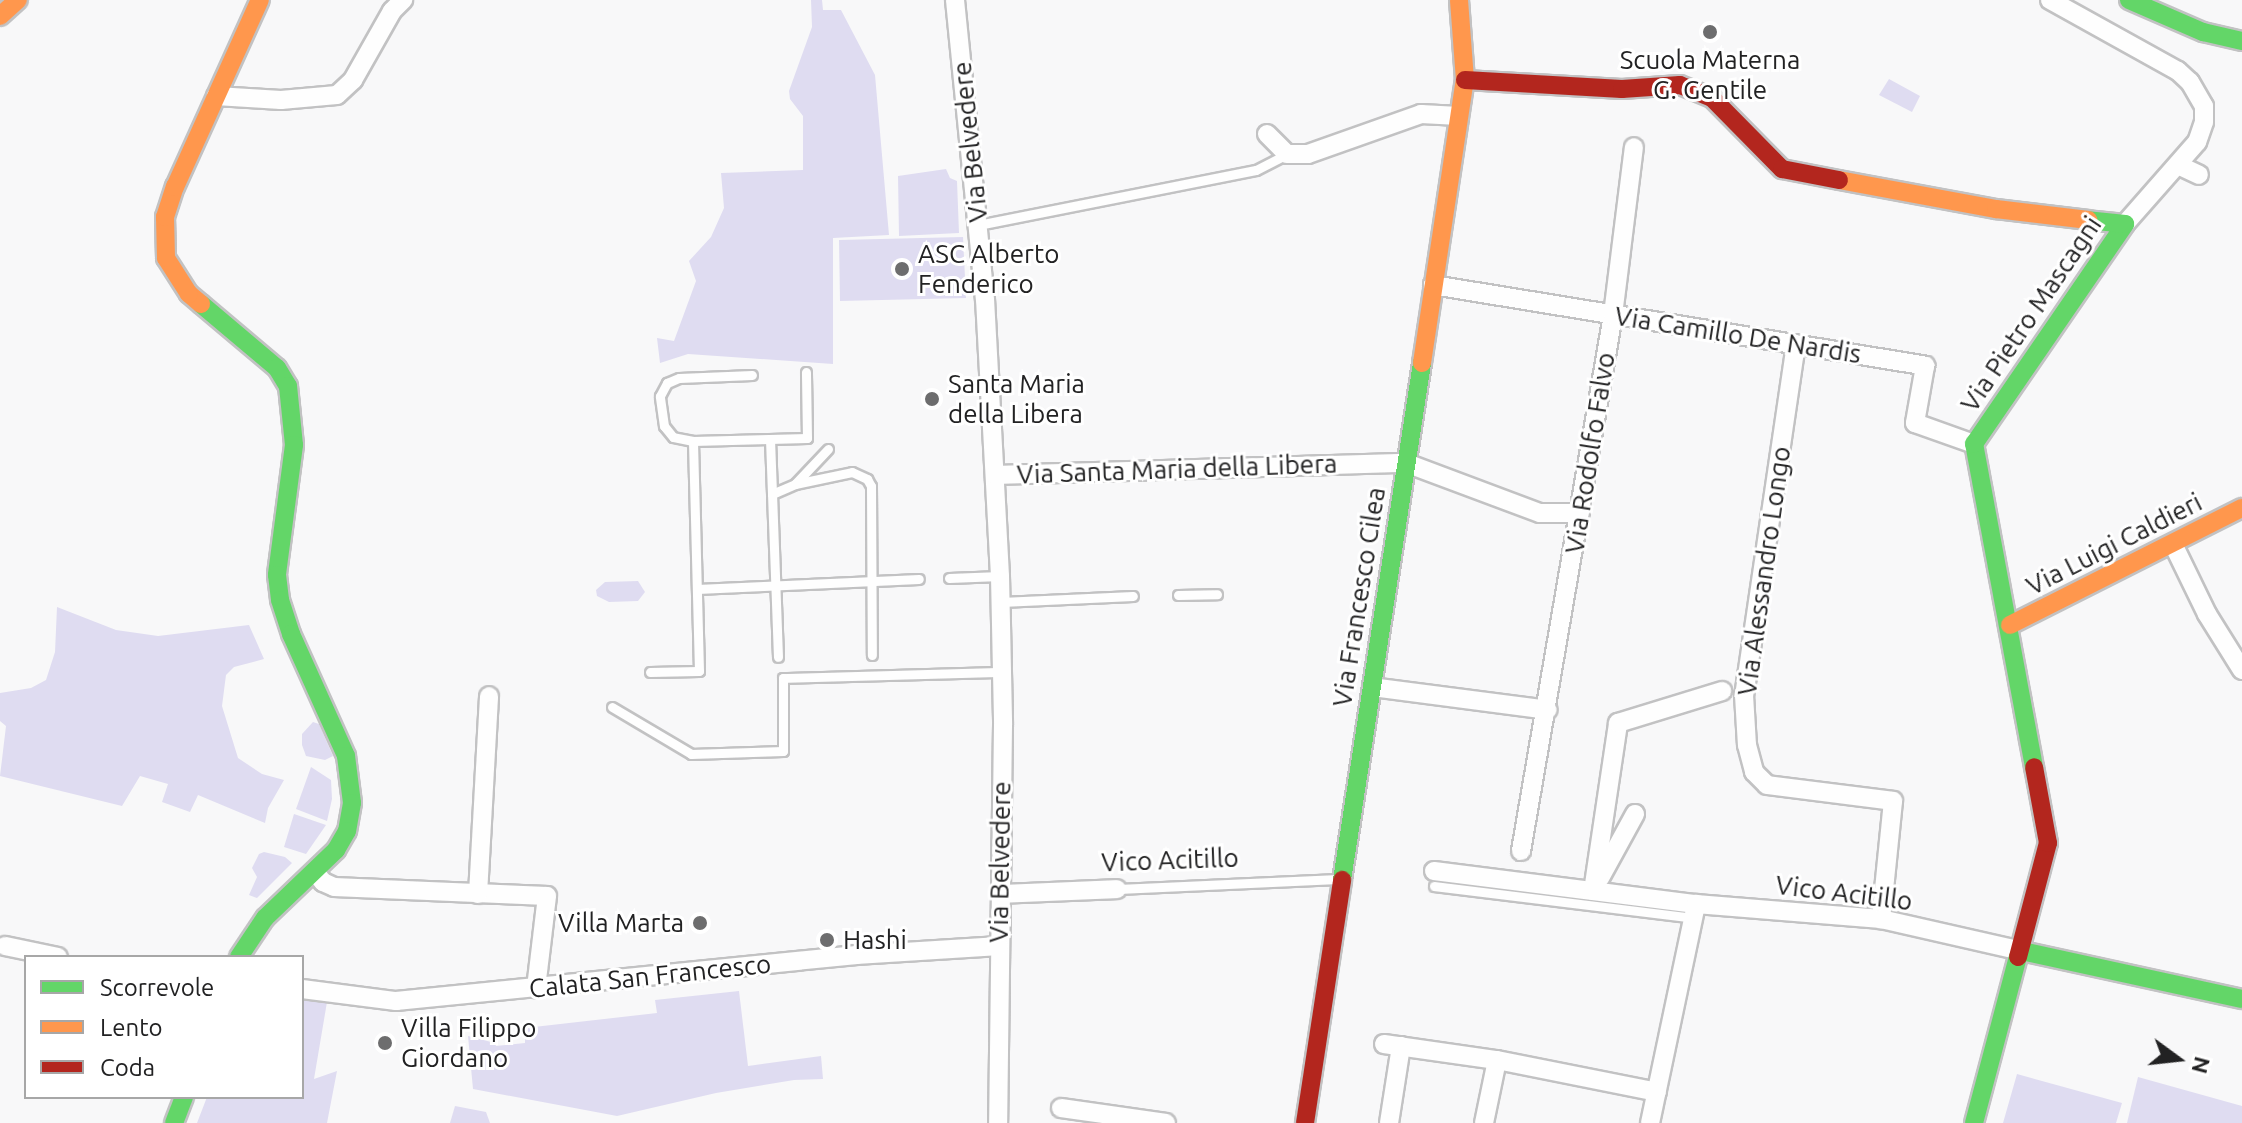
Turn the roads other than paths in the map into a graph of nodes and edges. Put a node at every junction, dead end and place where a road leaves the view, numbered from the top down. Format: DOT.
graph roads {
  1 [pos="18,0"];
  2 [pos="260,0"];
  3 [pos="403,0"];
  4 [pos="955,0"];
  5 [pos="1443,0"];
  6 [pos="1459,0"];
  7 [pos="2050,0"];
  8 [pos="2129,0"];
  9 [pos="0,16"];
  10 [pos="2242,41"];
  11 [pos="1465,80"];
  12 [pos="216,96"];
  13 [pos="1459,116"];
  14 [pos="1267,134"];
  15 [pos="1634,147"];
  16 [pos="1287,154"];
  17 [pos="2178,165"];
  18 [pos="2199,175"];
  19 [pos="2125,224"];
  20 [pos="978,225"];
  21 [pos="1433,285"];
  22 [pos="1613,315"];
  23 [pos="1796,344"];
  24 [pos="806,372"];
  25 [pos="752,375"];
  26 [pos="770,439"];
  27 [pos="693,441"];
  28 [pos="1974,444"];
  29 [pos="828,449"];
  30 [pos="1406,463"];
  31 [pos="995,475"];
  32 [pos="795,484"];
  33 [pos="772,494"];
  34 [pos="2242,508"];
  35 [pos="1580,513"];
  36 [pos="2173,544"];
  37 [pos="1000,576"];
  38 [pos="949,578"];
  39 [pos="919,579"];
  40 [pos="872,581"];
  41 [pos="776,584"];
  42 [pos="697,589"];
  43 [pos="1217,594"];
  44 [pos="1178,595"];
  45 [pos="1133,596"];
  46 [pos="1000,602"];
  47 [pos="2010,625"];
  48 [pos="872,655"];
  49 [pos="778,657"];
  50 [pos="2242,670"];
  51 [pos="650,672"];
  52 [pos="1002,672"];
  53 [pos="1372,687"];
  54 [pos="1722,691"];
  55 [pos="489,696"];
  56 [pos="612,707"];
  57 [pos="1548,710"];
  58 [pos="1635,814"];
  59 [pos="1521,851"];
  60 [pos="315,872"];
  61 [pos="1342,879"];
  62 [pos="1434,879"];
  63 [pos="1117,889"];
  64 [pos="1593,891"];
  65 [pos="478,894"];
  66 [pos="1000,894"];
  67 [pos="1695,911"];
  68 [pos="1881,919"];
  69 [pos="5,946"];
  70 [pos="999,946"];
  71 [pos="2022,951"];
  72 [pos="48,955"];
  73 [pos="240,955"];
  74 [pos="536,988"];
  75 [pos="304,989"];
  76 [pos="2242,999"];
  77 [pos="1497,1060"];
  78 [pos="1657,1092"];
  79 [pos="183,1099"];
  80 [pos="1061,1108"];
  81 [pos="174,1123"];
  82 [pos="998,1123"];
  83 [pos="1166,1123"];
  84 [pos="1305,1123"];
  85 [pos="1389,1123"];
  86 [pos="1484,1123"];
  87 [pos="1650,1123"];
  88 [pos="1974,1123"];
  1 -- 9 [label="main road"];
  2 -- 12 [label="main road"];
  3 -- 12 [label="street"];
  4 -- 20 [label="street, Via Belvedere"];
  5 -- 11 [label="main road, Via Francesco Cilea"];
  6 -- 11 [label="main road, Via Francesco Cilea"];
  7 -- 17 [label="street, Via Pietro Mascagni"];
  8 -- 10 [label="main road"];
  11 -- 13 [label="main road, Via Francesco Cilea"];
  11 -- 19 [label="main road"];
  12 -- 60 [label="main road"];
  13 -- 16 [label="street"];
  13 -- 21 [label="main road, Via Francesco Cilea"];
  14 -- 16 [label="street"];
  15 -- 22 [label="street, Via Rodolfo Falvo"];
  16 -- 20 [label="lane"];
  17 -- 18 [label="street"];
  17 -- 19 [label="street, Via Pietro Mascagni"];
  19 -- 28 [label="main road, Via Pietro Mascagni"];
  20 -- 31 [label="street, Via Belvedere"];
  21 -- 22 [label="street, Via Camillo De Nardis"];
  21 -- 30 [label="main road, Via Francesco Cilea"];
  22 -- 23 [label="street, Via Camillo De Nardis"];
  22 -- 35 [label="street, Via Rodolfo Falvo"];
  23 -- 28 [label="street, Via Camillo De Nardis"];
  23 -- 68 [label="street, Via Alessandro Longo"];
  24 -- 26 [label="lane"];
  25 -- 27 [label="lane"];
  26 -- 27 [label="lane"];
  26 -- 33 [label="lane"];
  27 -- 42 [label="lane"];
  28 -- 47 [label="main road, Via Pietro Mascagni"];
  29 -- 32 [label="lane"];
  30 -- 31 [label="street, Via Santa Maria della Libera"];
  30 -- 35 [label="street"];
  30 -- 53 [label="main road, Via Francesco Cilea"];
  31 -- 37 [label="street, Via Belvedere"];
  32 -- 33 [label="lane"];
  32 -- 40 [label="lane"];
  33 -- 41 [label="lane"];
  34 -- 36 [label="main road, Via Luigi Caldieri"];
  35 -- 57 [label="street, Via Rodolfo Falvo"];
  36 -- 47 [label="main road, Via Luigi Caldieri"];
  36 -- 50 [label="street"];
  37 -- 38 [label="lane"];
  37 -- 46 [label="street, Via Belvedere"];
  39 -- 40 [label="lane"];
  40 -- 41 [label="lane"];
  40 -- 48 [label="lane"];
  41 -- 42 [label="lane"];
  41 -- 49 [label="lane"];
  42 -- 51 [label="lane"];
  43 -- 44 [label="lane"];
  45 -- 46 [label="lane"];
  46 -- 52 [label="street, Via Belvedere"];
  47 -- 71 [label="main road, Via Pietro Mascagni"];
  52 -- 56 [label="lane"];
  52 -- 66 [label="street, Via Belvedere"];
  53 -- 57 [label="street"];
  53 -- 61 [label="main road, Via Francesco Cilea"];
  54 -- 64 [label="street"];
  55 -- 65 [label="street"];
  57 -- 59 [label="street, Via Rodolfo Falvo"];
  58 -- 64 [label="street"];
  60 -- 65 [label="street"];
  60 -- 73 [label="main road"];
  61 -- 63 [label="lane, Vico Acitillo"];
  61 -- 84 [label="main road, Via Francesco Cilea"];
  62 -- 64 [label="street, Vico Acitillo"];
  62 -- 67 [label="lane"];
  63 -- 66 [label="street, Vico Acitillo"];
  64 -- 67 [label="street, Vico Acitillo"];
  65 -- 74 [label="street"];
  66 -- 70 [label="street, Via Belvedere"];
  67 -- 68 [label="street, Vico Acitillo"];
  67 -- 78 [label="street"];
  68 -- 71 [label="street, Vico Acitillo"];
  69 -- 72 [label="street"];
  70 -- 74 [label="street, Calata San Francesco"];
  70 -- 82 [label="street, Via Belvedere"];
  71 -- 76 [label="main road, Vico Acitillo"];
  71 -- 88 [label="main road, Via Pietro Mascagni"];
  74 -- 75 [label="street, Calata San Francesco"];
  77 -- 78 [label="street"];
  77 -- 85 [label="street"];
  77 -- 86 [label="street"];
  78 -- 87 [label="street"];
  79 -- 81 [label="main road"];
  80 -- 83 [label="street"];
}
